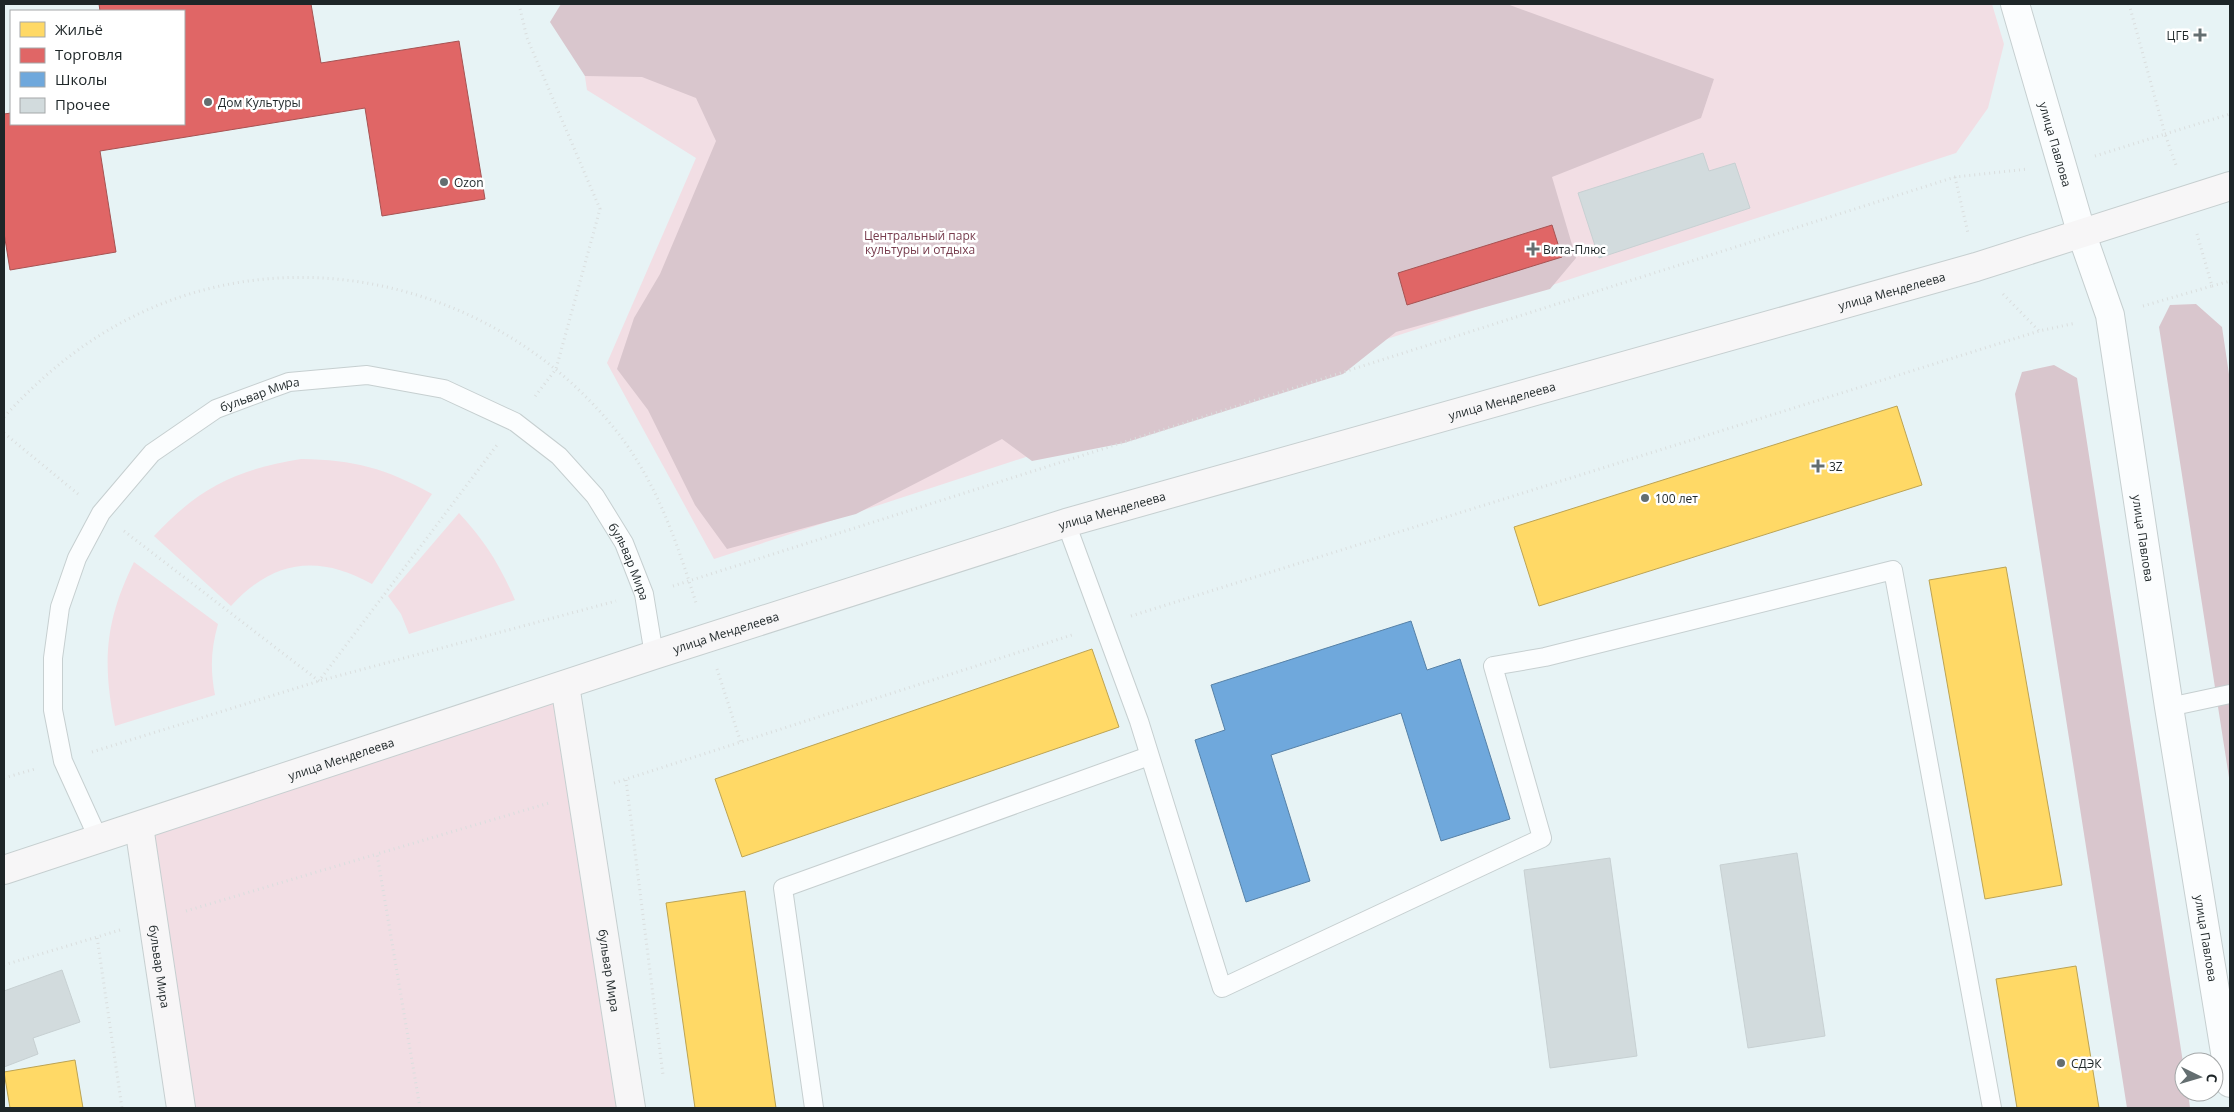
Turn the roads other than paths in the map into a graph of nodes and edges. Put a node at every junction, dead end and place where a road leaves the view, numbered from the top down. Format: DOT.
graph roads {
  1 [pos="2015,4"];
  2 [pos="2230,186"];
  3 [pos="2082,235"];
  4 [pos="1066,524"];
  5 [pos="654,655"];
  6 [pos="565,685"];
  7 [pos="2230,694"];
  8 [pos="2170,707"];
  9 [pos="1150,756"];
  10 [pos="139,826"];
  11 [pos="99,840"];
  12 [pos="4,870"];
  13 [pos="2230,1083"];
  14 [pos="181,1108"];
  15 [pos="631,1108"];
  16 [pos="814,1108"];
  17 [pos="1992,1108"];
  1 -- 3 [label="street, улица Павлова"];
  2 -- 3 [label="main road, улица Менделеева"];
  3 -- 4 [label="main road, улица Менделеева"];
  3 -- 8 [label="street, улица Павлова"];
  4 -- 5 [label="main road, улица Менделеева"];
  4 -- 9 [label="lane"];
  5 -- 6 [label="main road, улица Менделеева"];
  5 -- 11 [label="lane, бульвар Мира"];
  6 -- 10 [label="main road, улица Менделеева"];
  6 -- 15 [label="main road, бульвар Мира"];
  7 -- 8 [label="lane"];
  8 -- 13 [label="street, улица Павлова"];
  9 -- 16 [label="lane"];
  9 -- 17 [label="lane"];
  10 -- 11 [label="main road, улица Менделеева"];
  10 -- 14 [label="main road, бульвар Мира"];
  11 -- 12 [label="main road, улица Менделеева"];
}
